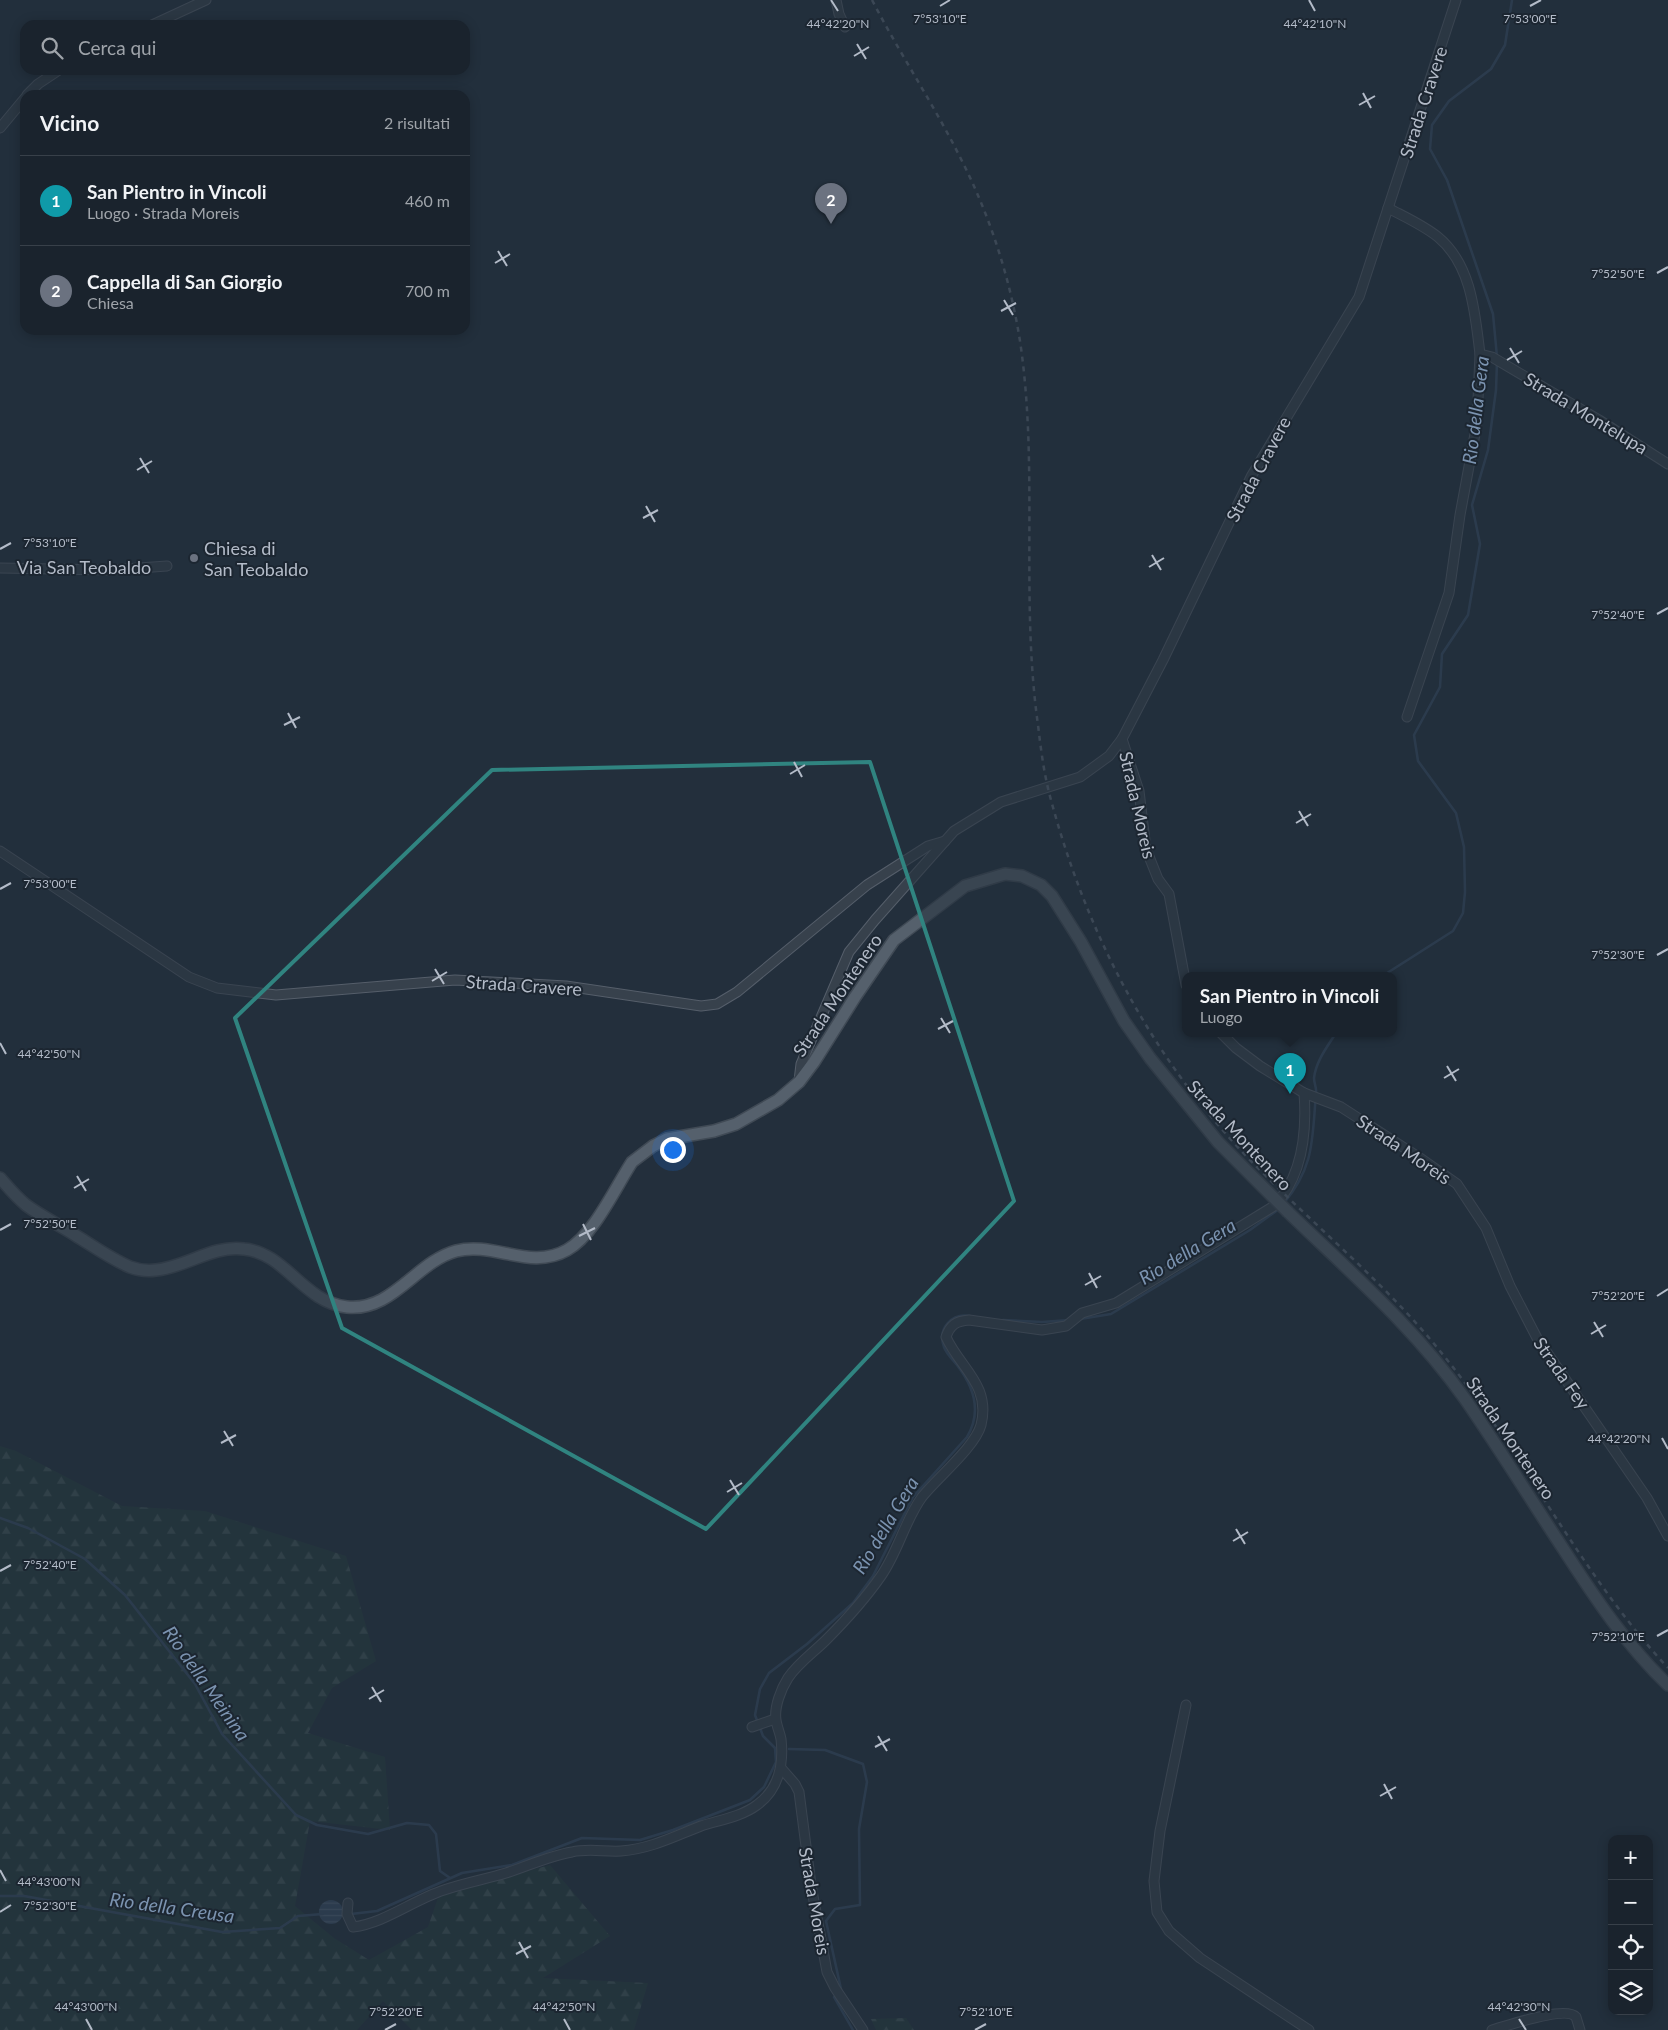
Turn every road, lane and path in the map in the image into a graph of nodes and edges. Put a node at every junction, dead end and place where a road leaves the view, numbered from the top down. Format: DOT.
graph roads {
  1 [pos="206,0"];
  2 [pos="836,0"];
  3 [pos="1456,0"];
  4 [pos="163,20"];
  5 [pos="845,27"];
  6 [pos="52,75"];
  7 [pos="32,90"];
  8 [pos="20,103"];
  9 [pos="0,128"];
  10 [pos="1388,208"];
  11 [pos="1480,354"];
  12 [pos="1668,464"];
  13 [pos="168,566"];
  14 [pos="0,568"];
  15 [pos="1407,717"];
  16 [pos="1122,739"];
  17 [pos="945,841"];
  18 [pos="0,851"];
  19 [pos="1184,972"];
  20 [pos="1225,1037"];
  21 [pos="799,1082"];
  22 [pos="1312,1095"];
  23 [pos="0,1178"];
  24 [pos="1486,1228"];
  25 [pos="1668,1536"];
  26 [pos="1668,1685"];
  27 [pos="1186,1704"];
  28 [pos="775,1719"];
  29 [pos="752,1727"];
  30 [pos="781,1768"];
  31 [pos="348,1903"];
  32 [pos="863,2030"];
  33 [pos="1309,2030"];
  34 [pos="1492,2030"];
  35 [pos="1580,2030"];
  1 -- 4 [label="street"];
  2 -- 5 [label="street"];
  3 -- 10 [label="street, Strada Cravere"];
  6 -- 7 [label="street"];
  8 -- 9 [label="street"];
  10 -- 11 [label="street"];
  10 -- 16 [label="street, Strada Cravere"];
  11 -- 12 [label="street, Strada Montelupa"];
  11 -- 15 [label="street"];
  13 -- 14 [label="street, Via San Teobaldo"];
  16 -- 17 [label="street, Strada Cravere"];
  16 -- 19 [label="street, Strada Moreis"];
  17 -- 18 [label="street, Strada Cravere"];
  17 -- 21 [label="street, Strada Cravere"];
  20 -- 22 [label="street, Strada Moreis"];
  21 -- 23 [label="main road, Strada Montenero"];
  21 -- 26 [label="main road, Strada Montenero, bridge"];
  22 -- 24 [label="street, Strada Moreis"];
  22 -- 28 [label="street"];
  24 -- 25 [label="street, Strada Fey"];
  27 -- 33 [label="street"];
  28 -- 29 [label="street"];
  28 -- 30 [label="street"];
  30 -- 31 [label="street"];
  30 -- 32 [label="street, Strada Moreis"];
  34 -- 35 [label="street"];
}
